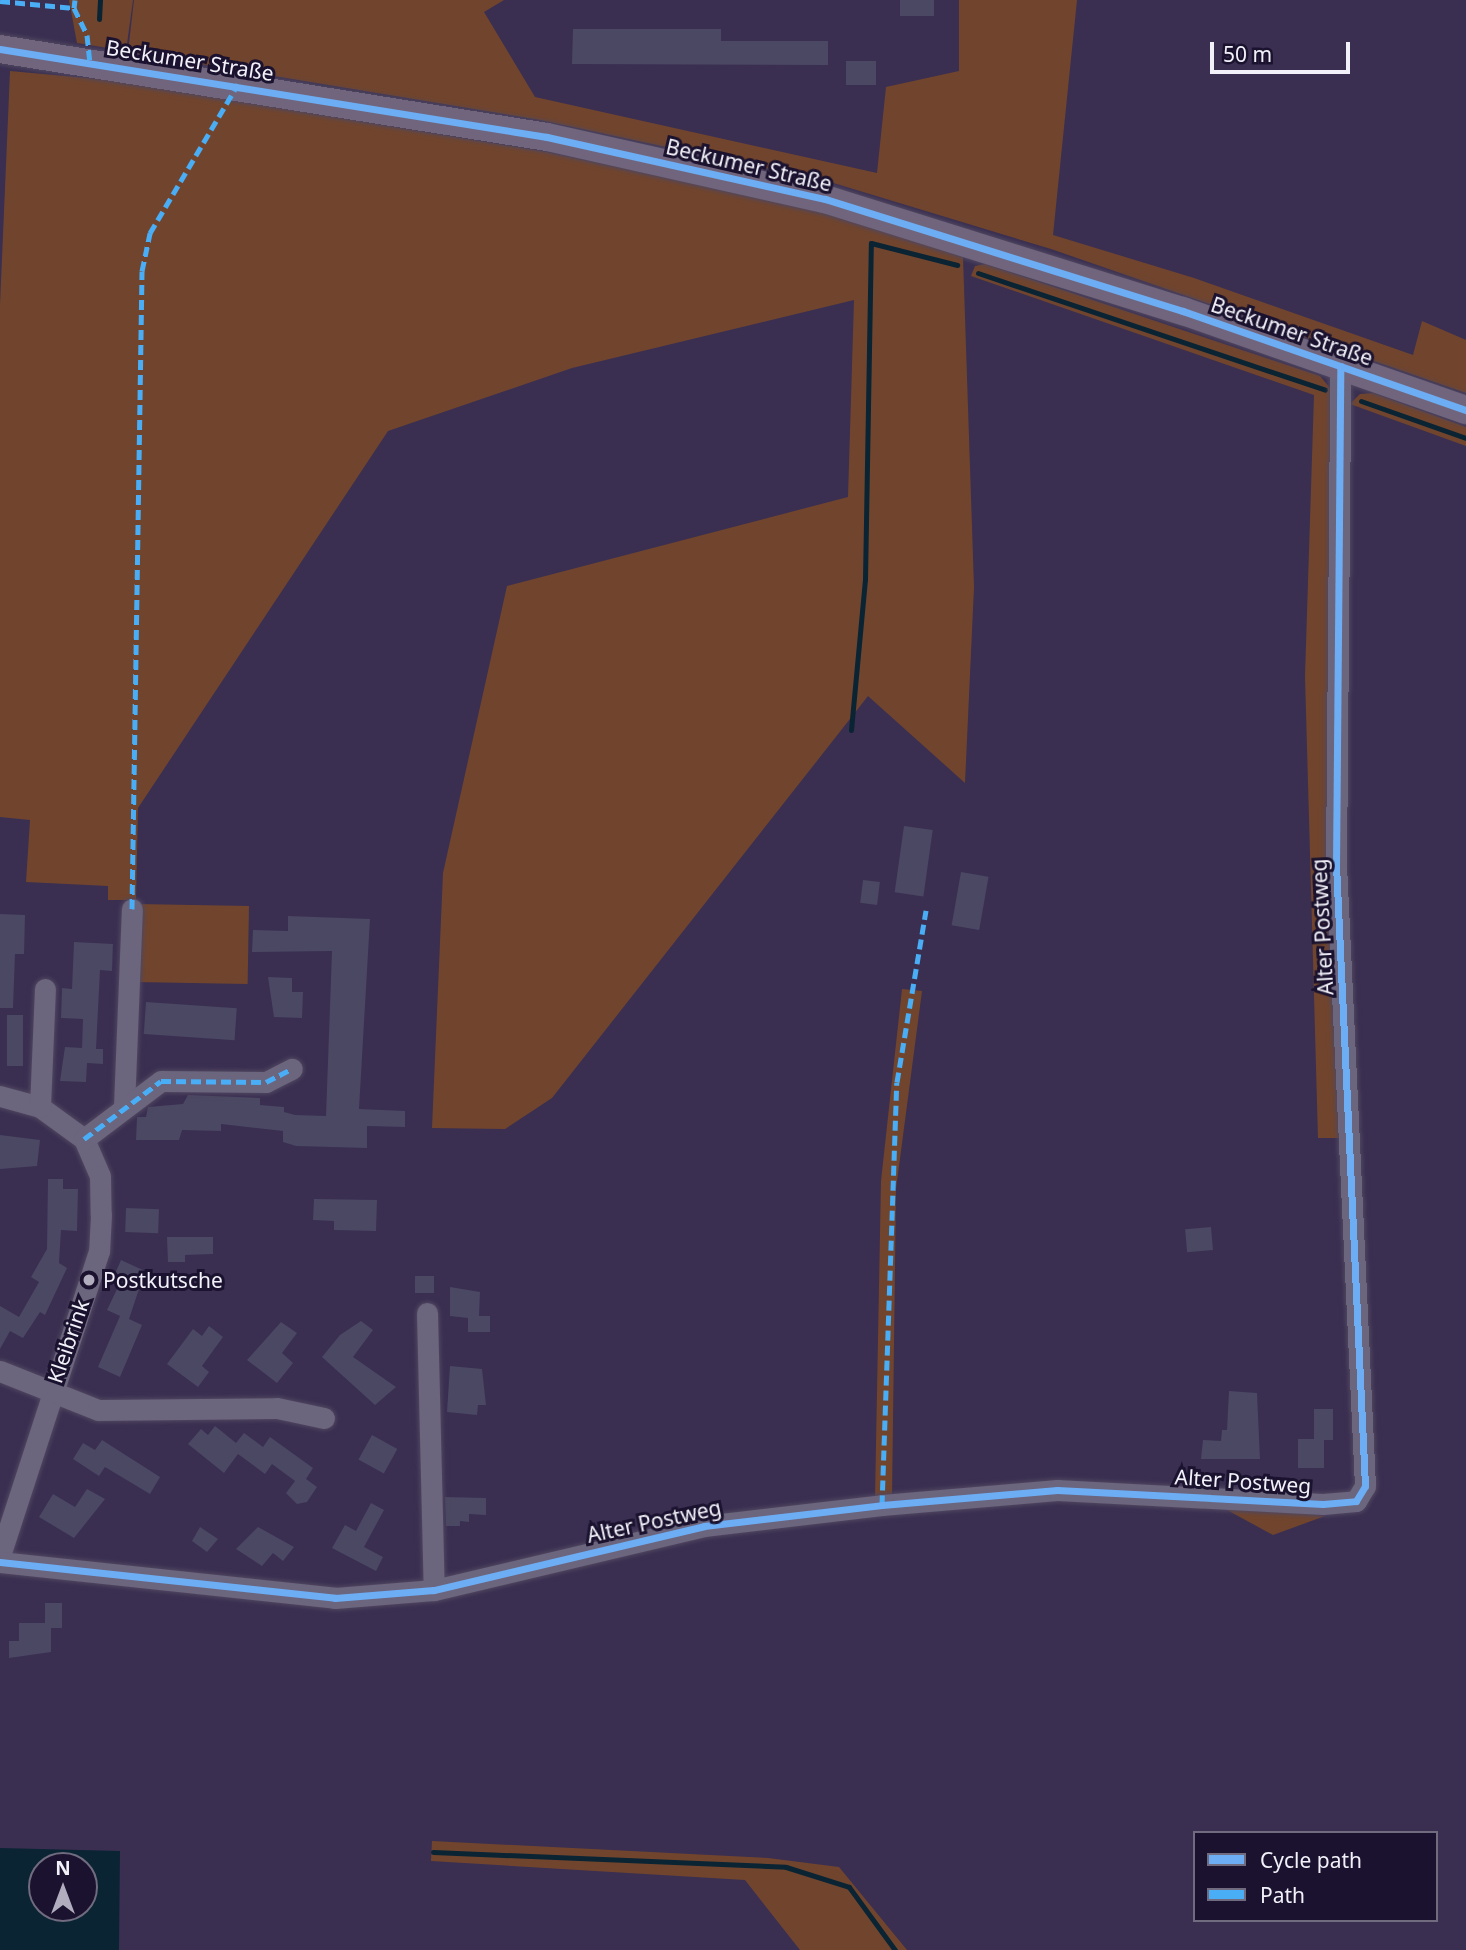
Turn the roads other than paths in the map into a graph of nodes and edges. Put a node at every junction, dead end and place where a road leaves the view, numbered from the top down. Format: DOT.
graph roads {
  1 [pos="0,49"];
  2 [pos="1340,366"];
  3 [pos="1466,410"];
  4 [pos="132,909"];
  5 [pos="45,989"];
  6 [pos="292,1069"];
  7 [pos="0,1096"];
  8 [pos="124,1106"];
  9 [pos="40,1107"];
  10 [pos="84,1139"];
  11 [pos="427,1313"];
  12 [pos="0,1371"];
  13 [pos="51,1390"];
  14 [pos="324,1418"];
  15 [pos="0,1555"];
  16 [pos="0,1562"];
  17 [pos="434,1590"];
  1 -- 2 [label="main road, Beckumer Straße"];
  2 -- 3 [label="main road, Beckumer Straße"];
  2 -- 17 [label="street, Alter Postweg"];
  4 -- 8 [label="street"];
  5 -- 9 [label="street"];
  6 -- 8 [label="street"];
  7 -- 9 [label="street"];
  8 -- 10 [label="street"];
  9 -- 10 [label="street"];
  10 -- 13 [label="street, Kleibrink"];
  11 -- 17 [label="street"];
  12 -- 13 [label="street"];
  13 -- 14 [label="street"];
  13 -- 15 [label="street, Kleibrink"];
  16 -- 17 [label="street, Alter Postweg"];
}
